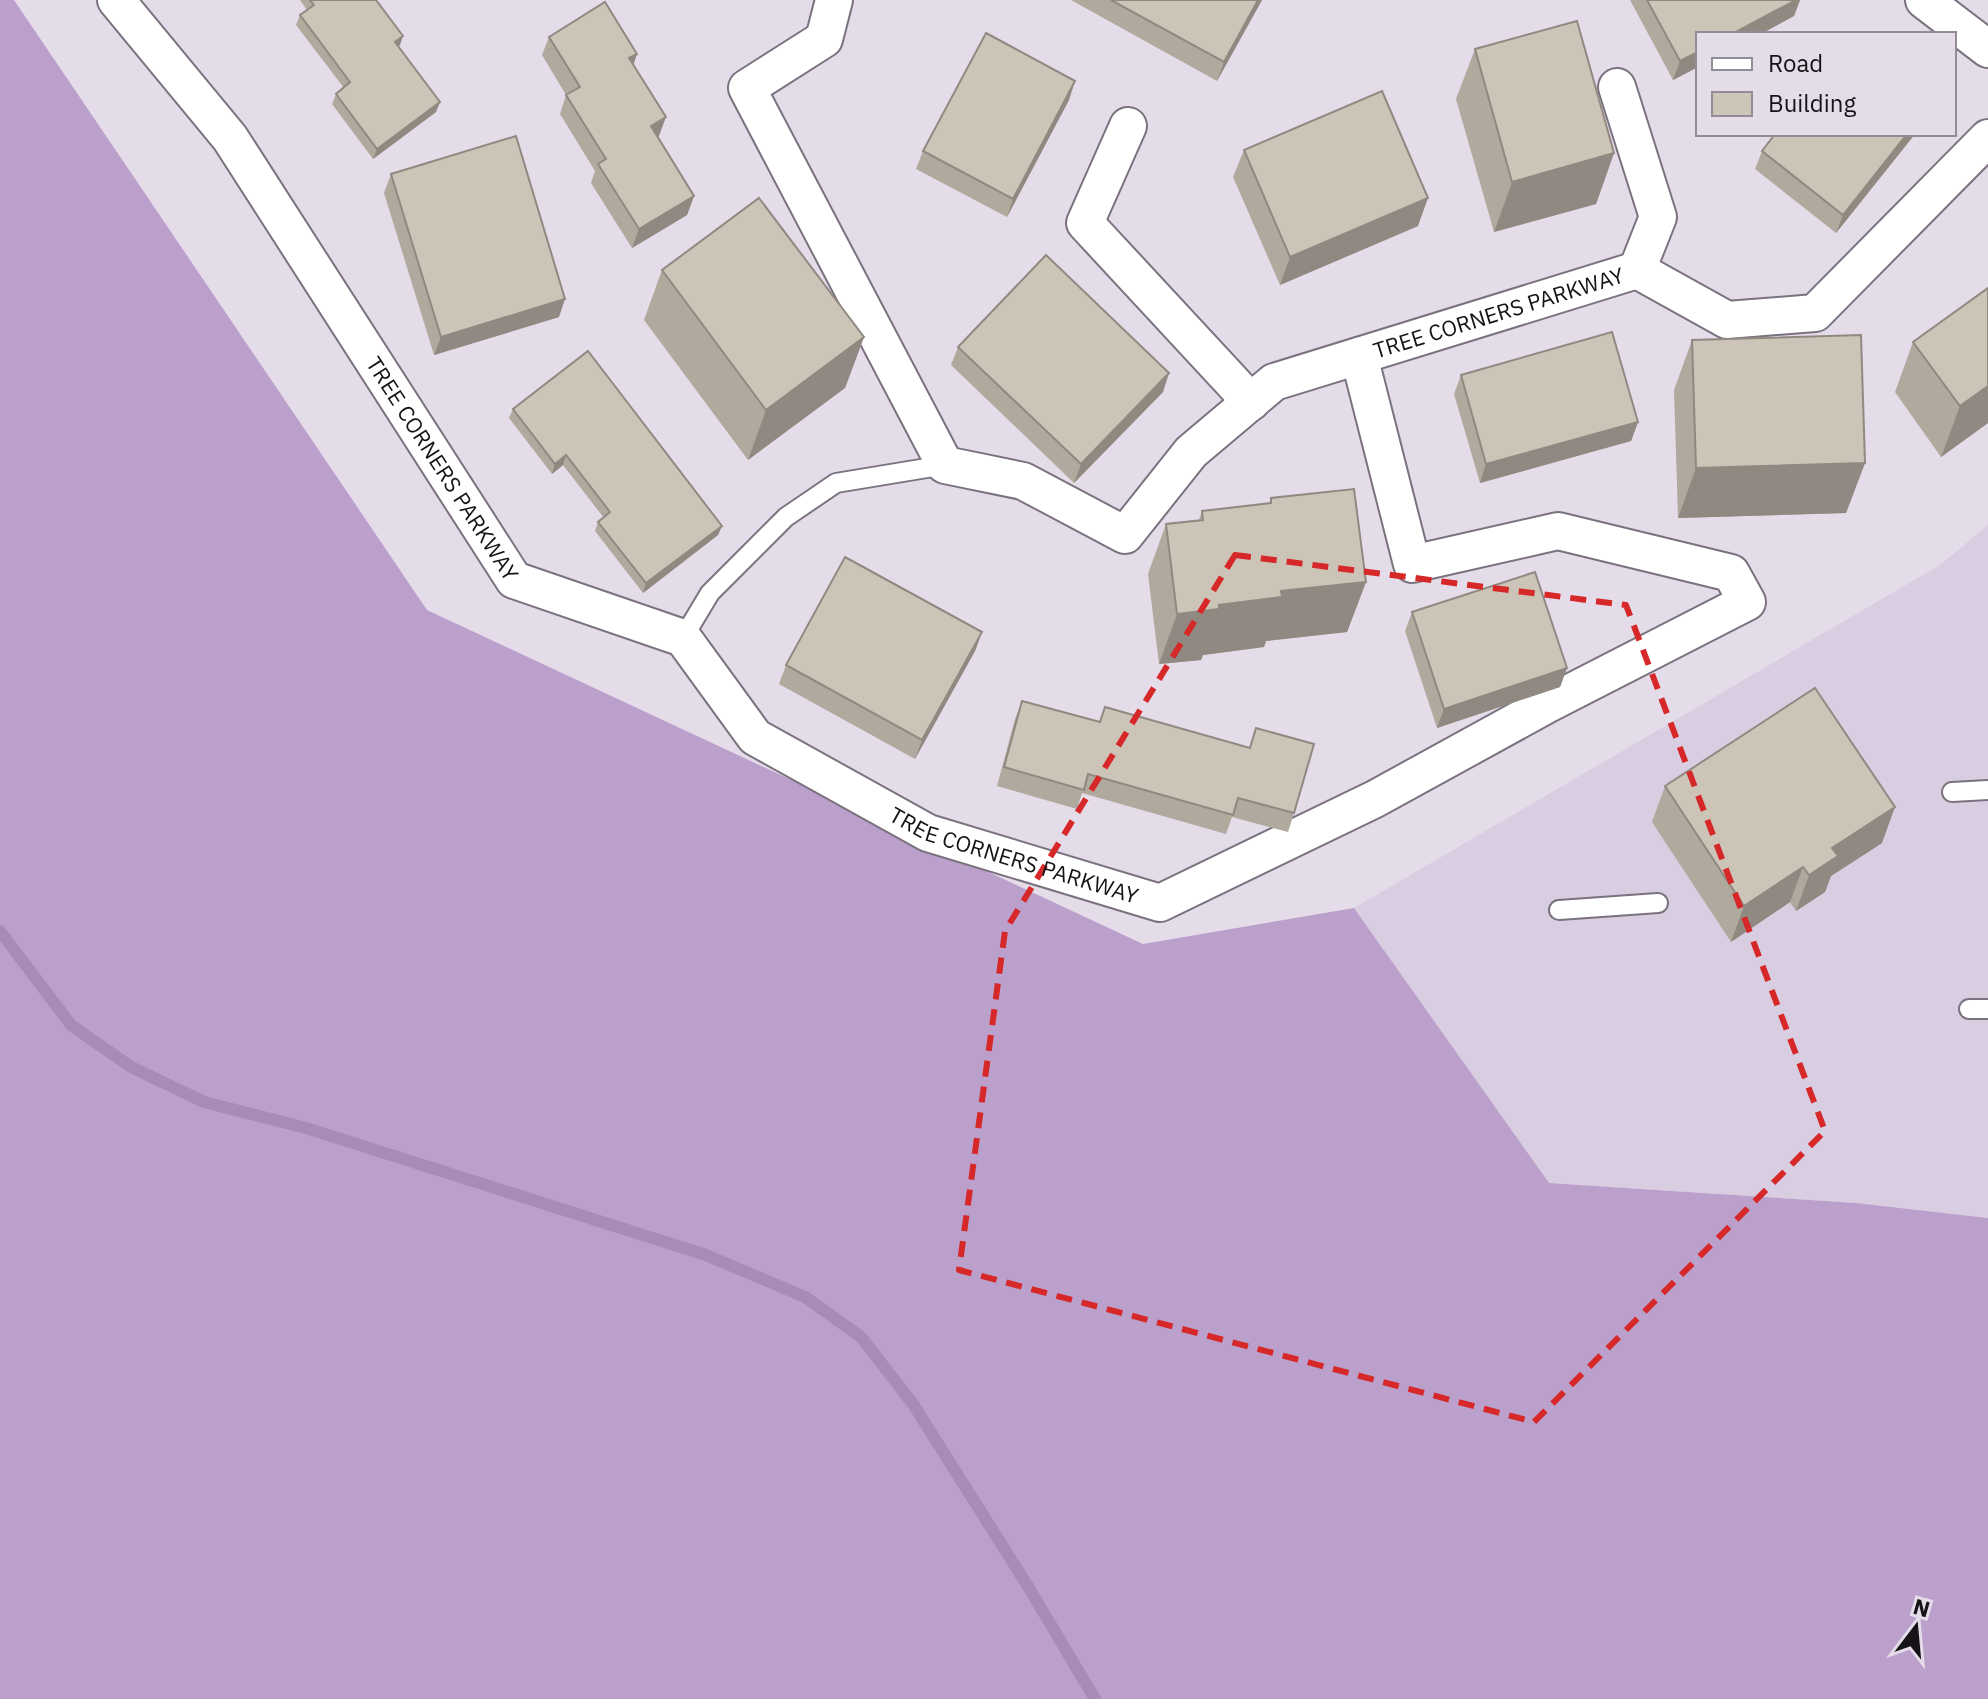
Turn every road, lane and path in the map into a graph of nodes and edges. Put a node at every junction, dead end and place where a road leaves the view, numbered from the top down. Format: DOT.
graph roads {
  1 [pos="116,0"];
  2 [pos="834,0"];
  3 [pos="1924,0"];
  4 [pos="1988,49"];
  5 [pos="1617,87"];
  6 [pos="1128,126"];
  7 [pos="1988,138"];
  8 [pos="1637,270"];
  9 [pos="1359,356"];
  10 [pos="1251,402"];
  11 [pos="945,465"];
  12 [pos="683,638"];
  13 [pos="1988,790"];
  14 [pos="1952,792"];
  15 [pos="1658,903"];
  16 [pos="1559,910"];
  17 [pos="1969,1009"];
  18 [pos="1988,1009"];
  1 -- 12 [label="street, TREE CORNERS PARKWAY"];
  2 -- 11 [label="street"];
  3 -- 4 [label="street"];
  5 -- 8 [label="street, TREE CORNERS PARKWAY"];
  6 -- 10 [label="street"];
  7 -- 8 [label="street, TREE CORNERS PARKWAY"];
  8 -- 9 [label="street, TREE CORNERS PARKWAY"];
  9 -- 10 [label="street, TREE CORNERS PARKWAY"];
  9 -- 12 [label="street, TREE CORNERS PARKWAY"];
  10 -- 11 [label="street, TREE CORNERS PARKWAY"];
  11 -- 12 [label="lane"];
  13 -- 14 [label="lane"];
  15 -- 16 [label="lane"];
  17 -- 18 [label="lane"];
}
